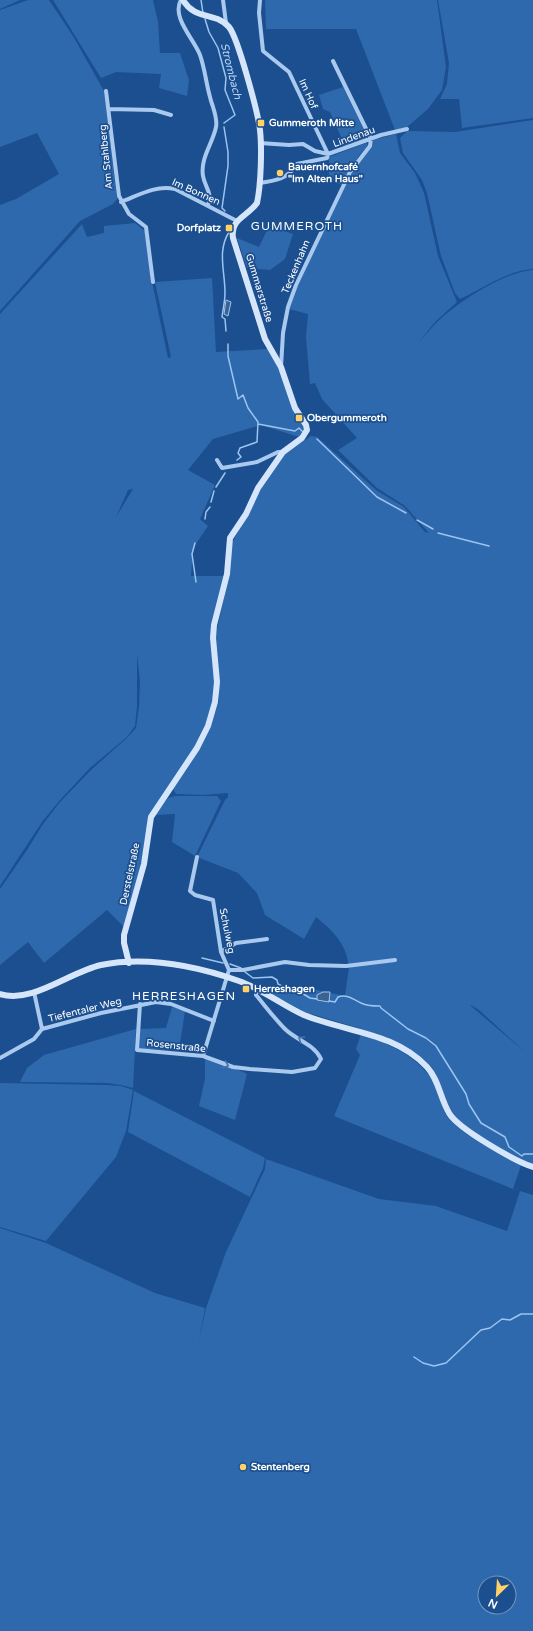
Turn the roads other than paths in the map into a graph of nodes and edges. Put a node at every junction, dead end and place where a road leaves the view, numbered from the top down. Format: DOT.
graph roads {
  1 [pos="182,0"];
  2 [pos="223,0"];
  3 [pos="260,0"];
  4 [pos="226,23"];
  5 [pos="333,61"];
  6 [pos="106,91"];
  7 [pos="109,109"];
  8 [pos="171,115"];
  9 [pos="407,128"];
  10 [pos="371,139"];
  11 [pos="260,143"];
  12 [pos="328,154"];
  13 [pos="258,183"];
  14 [pos="121,202"];
  15 [pos="208,205"];
  16 [pos="237,221"];
  17 [pos="153,282"];
  18 [pos="281,367"];
  19 [pos="283,452"];
  20 [pos="217,460"];
  21 [pos="230,538"];
  22 [pos="196,857"];
  23 [pos="267,939"];
  24 [pos="222,952"];
  25 [pos="395,960"];
  26 [pos="129,962"];
  27 [pos="229,970"];
  28 [pos="227,977"];
  29 [pos="256,988"];
  30 [pos="34,992"];
  31 [pos="0,994"];
  32 [pos="140,1004"];
  33 [pos="214,1020"];
  34 [pos="42,1029"];
  35 [pos="203,1056"];
  36 [pos="0,1058"];
  37 [pos="526,1164"];
  38 [pos="533,1167"];
  39 [pos="533,1170"];
  1 -- 4 [label="street"];
  1 -- 15 [label="street"];
  2 -- 4 [label="street"];
  3 -- 12 [label="street, Im Hof"];
  4 -- 11 [label="street"];
  5 -- 10 [label="street"];
  6 -- 7 [label="street, Am Stahlberg"];
  7 -- 8 [label="street, Am Stahlberg"];
  7 -- 14 [label="street, Am Stahlberg"];
  9 -- 10 [label="street, Lindenau"];
  10 -- 12 [label="street, Lindenau"];
  10 -- 18 [label="street, Teckenhahn"];
  11 -- 12 [label="street, Lindenau"];
  11 -- 13 [label="street"];
  12 -- 13 [label="street"];
  13 -- 16 [label="street"];
  14 -- 15 [label="street, Im Bonnen"];
  14 -- 17 [label="street"];
  15 -- 16 [label="street, Im Bonnen"];
  16 -- 18 [label="street, Gummarstraße"];
  18 -- 19 [label="street, Gummarstraße"];
  19 -- 20 [label="street"];
  19 -- 21 [label="street, Gummarstraße"];
  21 -- 26 [label="street, Derstelstraße"];
  22 -- 24 [label="street, Schulweg"];
  23 -- 24 [label="street"];
  24 -- 27 [label="street, Schulweg"];
  25 -- 27 [label="street"];
  26 -- 28 [label="street"];
  26 -- 30 [label="street"];
  27 -- 28 [label="street"];
  28 -- 29 [label="street"];
  28 -- 33 [label="street"];
  35 -- 29 [label="street, Rosenstraße, one-way"];
  29 -- 37 [label="street"];
  30 -- 31 [label="street"];
  30 -- 34 [label="street, Tiefentaler Weg"];
  32 -- 33 [label="street, Tiefentaler Weg"];
  32 -- 34 [label="street, Tiefentaler Weg"];
  32 -- 35 [label="street, Rosenstraße"];
  33 -- 35 [label="street"];
  34 -- 36 [label="street"];
  37 -- 38 [label="street"];
  37 -- 39 [label="street"];
}
